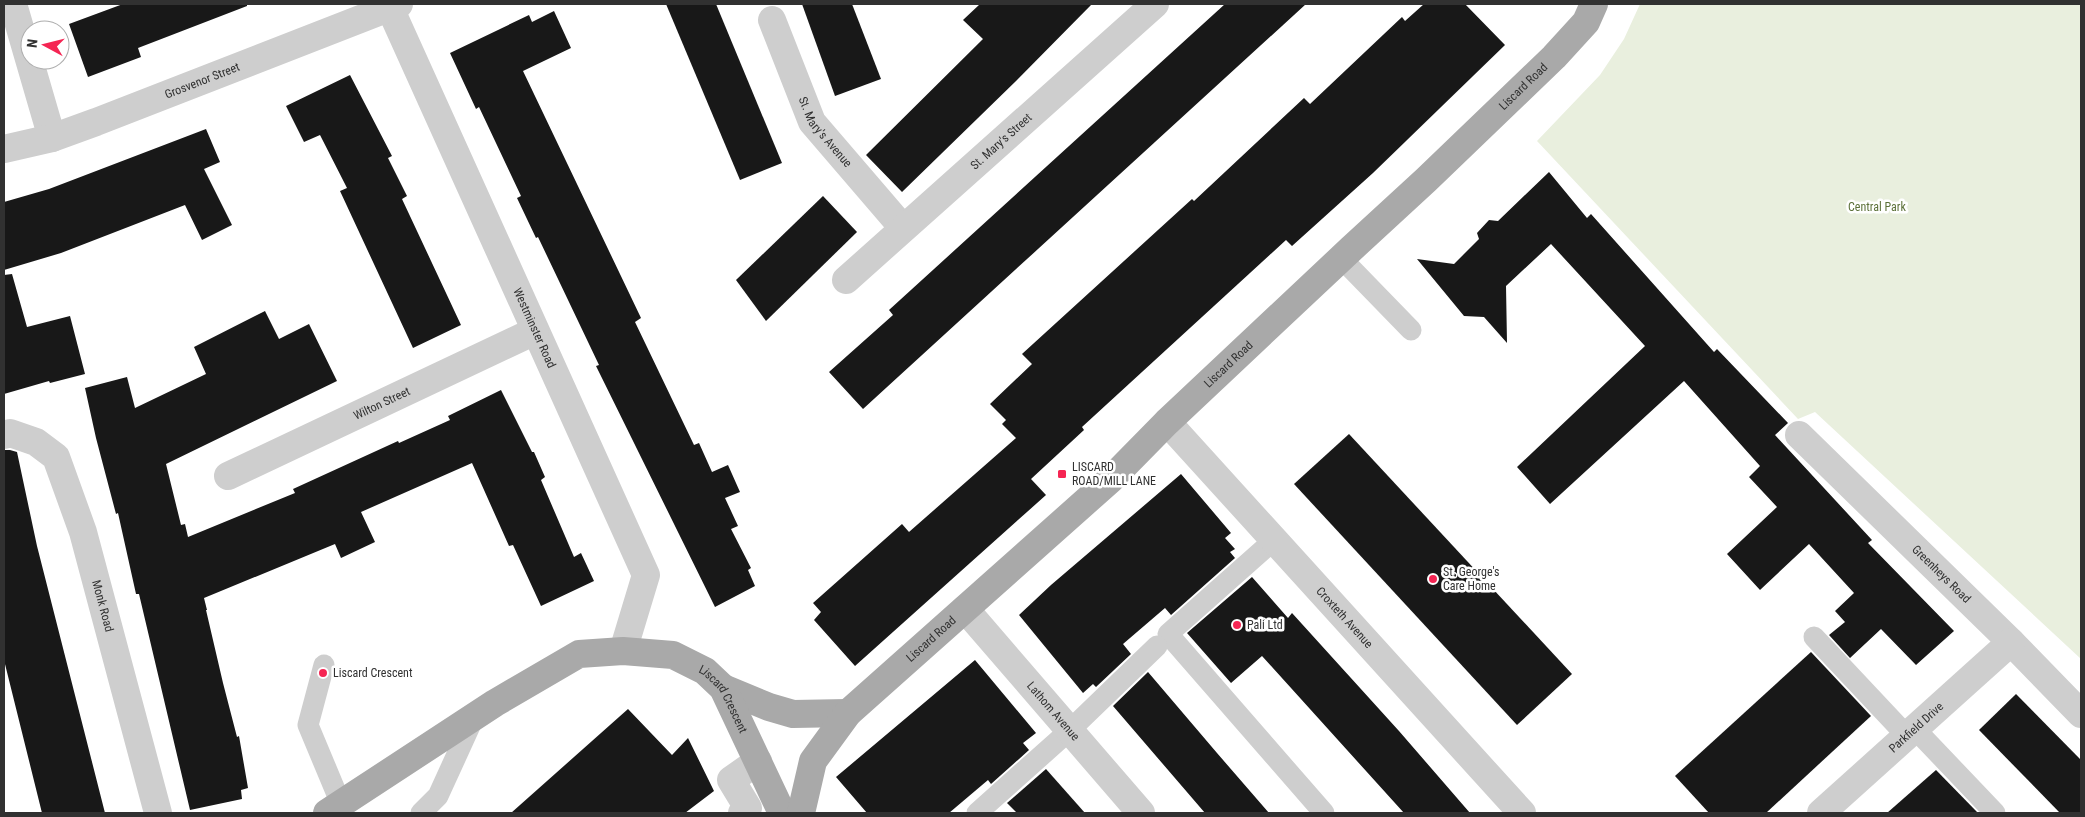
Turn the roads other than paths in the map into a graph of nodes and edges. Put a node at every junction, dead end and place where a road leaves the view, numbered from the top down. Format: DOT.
graph roads {
  1 [pos="13,4"];
  2 [pos="1155,4"];
  3 [pos="1594,4"];
  4 [pos="394,6"];
  5 [pos="772,20"];
  6 [pos="52,138"];
  7 [pos="4,149"];
  8 [pos="903,228"];
  9 [pos="1341,258"];
  10 [pos="846,280"];
  11 [pos="1411,330"];
  12 [pos="535,331"];
  13 [pos="1167,422"];
  14 [pos="4,434"];
  15 [pos="1799,435"];
  16 [pos="228,476"];
  17 [pos="1274,540"];
  18 [pos="965,609"];
  19 [pos="1814,637"];
  20 [pos="2011,642"];
  21 [pos="1157,646"];
  22 [pos="623,651"];
  23 [pos="324,665"];
  24 [pos="723,688"];
  25 [pos="848,713"];
  26 [pos="2081,714"];
  27 [pos="475,715"];
  28 [pos="1070,730"];
  29 [pos="1911,732"];
  30 [pos="758,762"];
  31 [pos="334,809"];
  32 [pos="158,813"];
  33 [pos="421,813"];
  34 [pos="742,813"];
  35 [pos="782,813"];
  36 [pos="802,813"];
  37 [pos="977,813"];
  38 [pos="1141,813"];
  39 [pos="1324,813"];
  40 [pos="1522,813"];
  41 [pos="1821,813"];
  42 [pos="1995,813"];
  1 -- 6 [label="street"];
  2 -- 8 [label="street, St. Mary's Street"];
  3 -- 9 [label="main road, Liscard Road"];
  4 -- 6 [label="street, Grosvenor Street"];
  4 -- 12 [label="street, Westminster Road"];
  5 -- 8 [label="street, St. Mary's Avenue"];
  6 -- 7 [label="street, Grosvenor Street"];
  8 -- 10 [label="street, St. Mary's Street"];
  9 -- 11 [label="lane"];
  9 -- 13 [label="main road, Liscard Road"];
  12 -- 16 [label="street, Wilton Street"];
  12 -- 22 [label="street, Westminster Road"];
  13 -- 17 [label="street, Croxteth Avenue"];
  13 -- 18 [label="main road, Liscard Road"];
  14 -- 32 [label="street, Monk Road"];
  15 -- 20 [label="street, Greenheys Road"];
  17 -- 39 [label="lane"];
  17 -- 40 [label="street, Croxteth Avenue"];
  18 -- 25 [label="main road, Liscard Road"];
  18 -- 28 [label="street, Lathom Avenue"];
  19 -- 29 [label="lane"];
  20 -- 26 [label="street, Greenheys Road"];
  20 -- 29 [label="street, Parkfield Drive"];
  21 -- 28 [label="lane"];
  22 -- 24 [label="main road, Liscard Crescent"];
  22 -- 27 [label="main road, Liscard Crescent"];
  23 -- 31 [label="lane"];
  24 -- 25 [label="main road"];
  24 -- 30 [label="main road, Liscard Crescent"];
  25 -- 36 [label="main road, Liscard Road"];
  27 -- 31 [label="main road, Liscard Crescent"];
  27 -- 33 [label="lane"];
  28 -- 37 [label="lane"];
  28 -- 38 [label="street, Lathom Avenue"];
  29 -- 41 [label="street, Parkfield Drive"];
  29 -- 42 [label="lane"];
  30 -- 34 [label="street"];
  30 -- 35 [label="main road, Liscard Crescent"];
}
